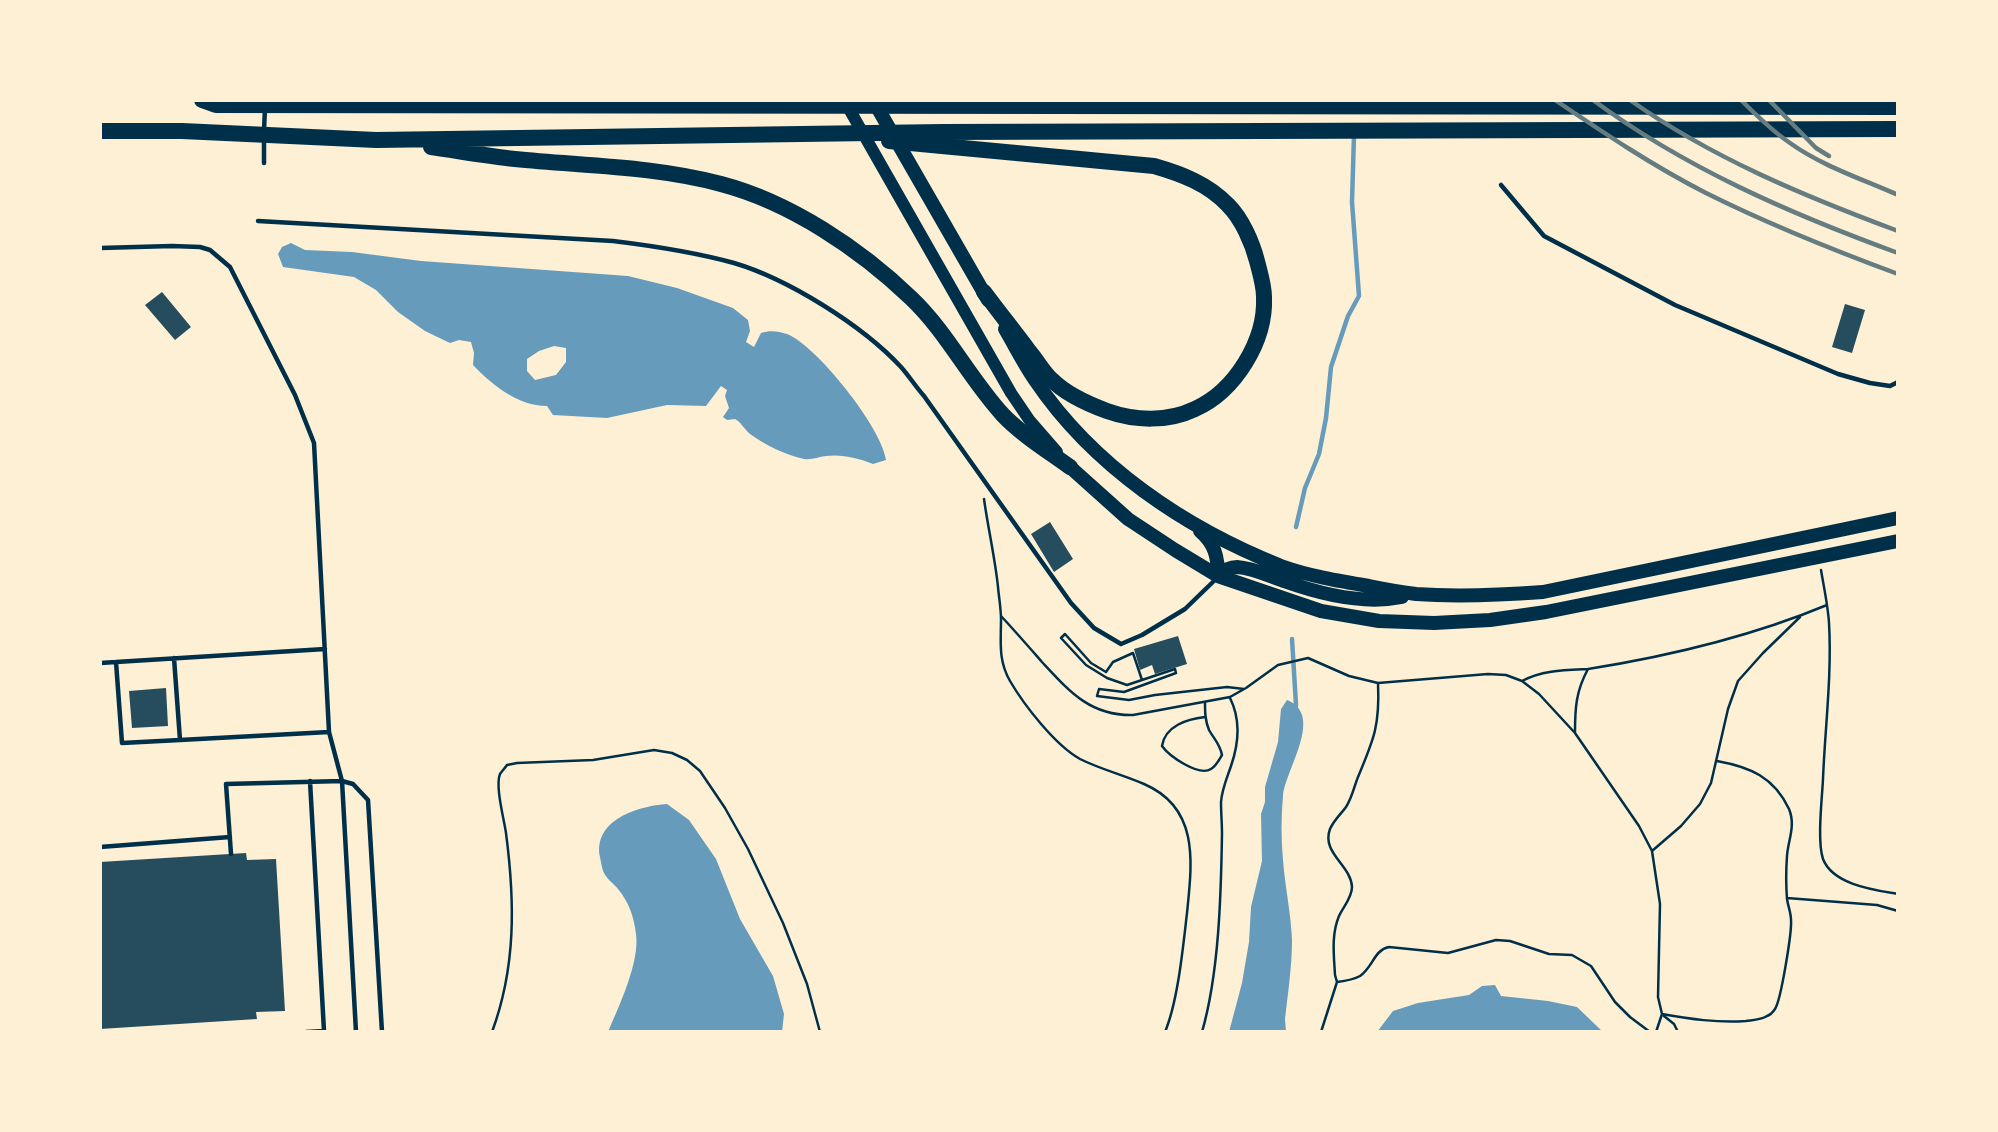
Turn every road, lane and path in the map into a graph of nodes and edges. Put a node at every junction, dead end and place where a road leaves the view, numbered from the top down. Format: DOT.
graph roads {
  1 [pos="265,100"];
  2 [pos="844,100"];
  3 [pos="873,100"];
  4 [pos="209,103"];
  5 [pos="1898,107"];
  6 [pos="1898,130"];
  7 [pos="100,131"];
  8 [pos="817,133"];
  9 [pos="376,140"];
  10 [pos="264,163"];
  11 [pos="1501,185"];
  12 [pos="258,221"];
  13 [pos="100,248"];
  14 [pos="984,292"];
  15 [pos="1898,383"];
  16 [pos="1070,467"];
  17 [pos="981,479"];
  18 [pos="1898,518"];
  19 [pos="1188,522"];
  20 [pos="1898,541"];
  21 [pos="1819,557"];
  22 [pos="1218,576"];
  23 [pos="1414,594"];
  24 [pos="1827,605"];
  25 [pos="1001,616"];
  26 [pos="1800,617"];
  27 [pos="325,649"];
  28 [pos="174,658"];
  29 [pos="116,662"];
  30 [pos="100,663"];
  31 [pos="1588,669"];
  32 [pos="1142,680"];
  33 [pos="1522,681"];
  34 [pos="1378,683"];
  35 [pos="1244,690"];
  36 [pos="1230,697"];
  37 [pos="1205,702"];
  38 [pos="1205,717"];
  39 [pos="329,732"];
  40 [pos="1575,733"];
  41 [pos="180,740"];
  42 [pos="1717,761"];
  43 [pos="310,781"];
  44 [pos="342,781"];
  45 [pos="230,837"];
  46 [pos="100,847"];
  47 [pos="1652,851"];
  48 [pos="231,854"];
  49 [pos="1898,894"];
  50 [pos="1787,898"];
  51 [pos="1898,911"];
  52 [pos="1337,982"];
  53 [pos="1661,1014"];
  54 [pos="306,1032"];
  55 [pos="356,1032"];
  56 [pos="382,1032"];
  57 [pos="492,1032"];
  58 [pos="820,1032"];
  59 [pos="1165,1032"];
  60 [pos="1202,1032"];
  61 [pos="1321,1032"];
  62 [pos="1650,1032"];
  63 [pos="1656,1032"];
  64 [pos="1678,1032"];
  1 -- 10 [label="lane"];
  2 -- 16 [label="main road"];
  3 -- 14 [label="main road"];
  4 -- 5 [label="highway"];
  6 -- 8 [label="highway"];
  7 -- 9 [label="highway"];
  8 -- 9 [label="highway"];
  8 -- 14 [label="highway"];
  9 -- 16 [label="highway"];
  11 -- 15 [label="lane"];
  12 -- 17 [label="lane"];
  13 -- 27 [label="lane"];
  14 -- 19 [label="main road"];
  16 -- 22 [label="main road"];
  17 -- 22 [label="lane"];
  17 -- 25 [label="path"];
  18 -- 23 [label="main road"];
  19 -- 22 [label="main road"];
  19 -- 23 [label="main road"];
  20 -- 21 [label="main road"];
  21 -- 22 [label="main road"];
  21 -- 24 [label="path"];
  22 -- 23 [label="main road"];
  24 -- 26 [label="path"];
  24 -- 49 [label="path"];
  25 -- 37 [label="path"];
  25 -- 59 [label="path"];
  26 -- 31 [label="path"];
  26 -- 42 [label="path"];
  27 -- 28 [label="lane"];
  27 -- 39 [label="lane"];
  28 -- 29 [label="lane"];
  28 -- 41 [label="lane"];
  29 -- 30 [label="lane"];
  29 -- 41 [label="lane"];
  31 -- 33 [label="path"];
  31 -- 40 [label="path"];
  32 -- 32 [label="path"];
  32 -- 35 [label="path"];
  33 -- 34 [label="path"];
  33 -- 40 [label="path"];
  34 -- 35 [label="path"];
  34 -- 52 [label="path"];
  35 -- 36 [label="path"];
  36 -- 37 [label="path"];
  36 -- 60 [label="path"];
  37 -- 38 [label="path"];
  38 -- 38 [label="path"];
  39 -- 41 [label="lane"];
  39 -- 44 [label="lane"];
  40 -- 47 [label="path"];
  42 -- 47 [label="path"];
  42 -- 50 [label="path"];
  43 -- 44 [label="lane"];
  43 -- 45 [label="lane"];
  43 -- 54 [label="lane"];
  44 -- 55 [label="lane"];
  44 -- 56 [label="lane"];
  45 -- 46 [label="lane"];
  45 -- 48 [label="lane"];
  47 -- 53 [label="path"];
  50 -- 51 [label="path"];
  50 -- 53 [label="path"];
  52 -- 61 [label="path"];
  52 -- 62 [label="path"];
  53 -- 63 [label="path"];
  53 -- 64 [label="path"];
  57 -- 58 [label="path"];
}
